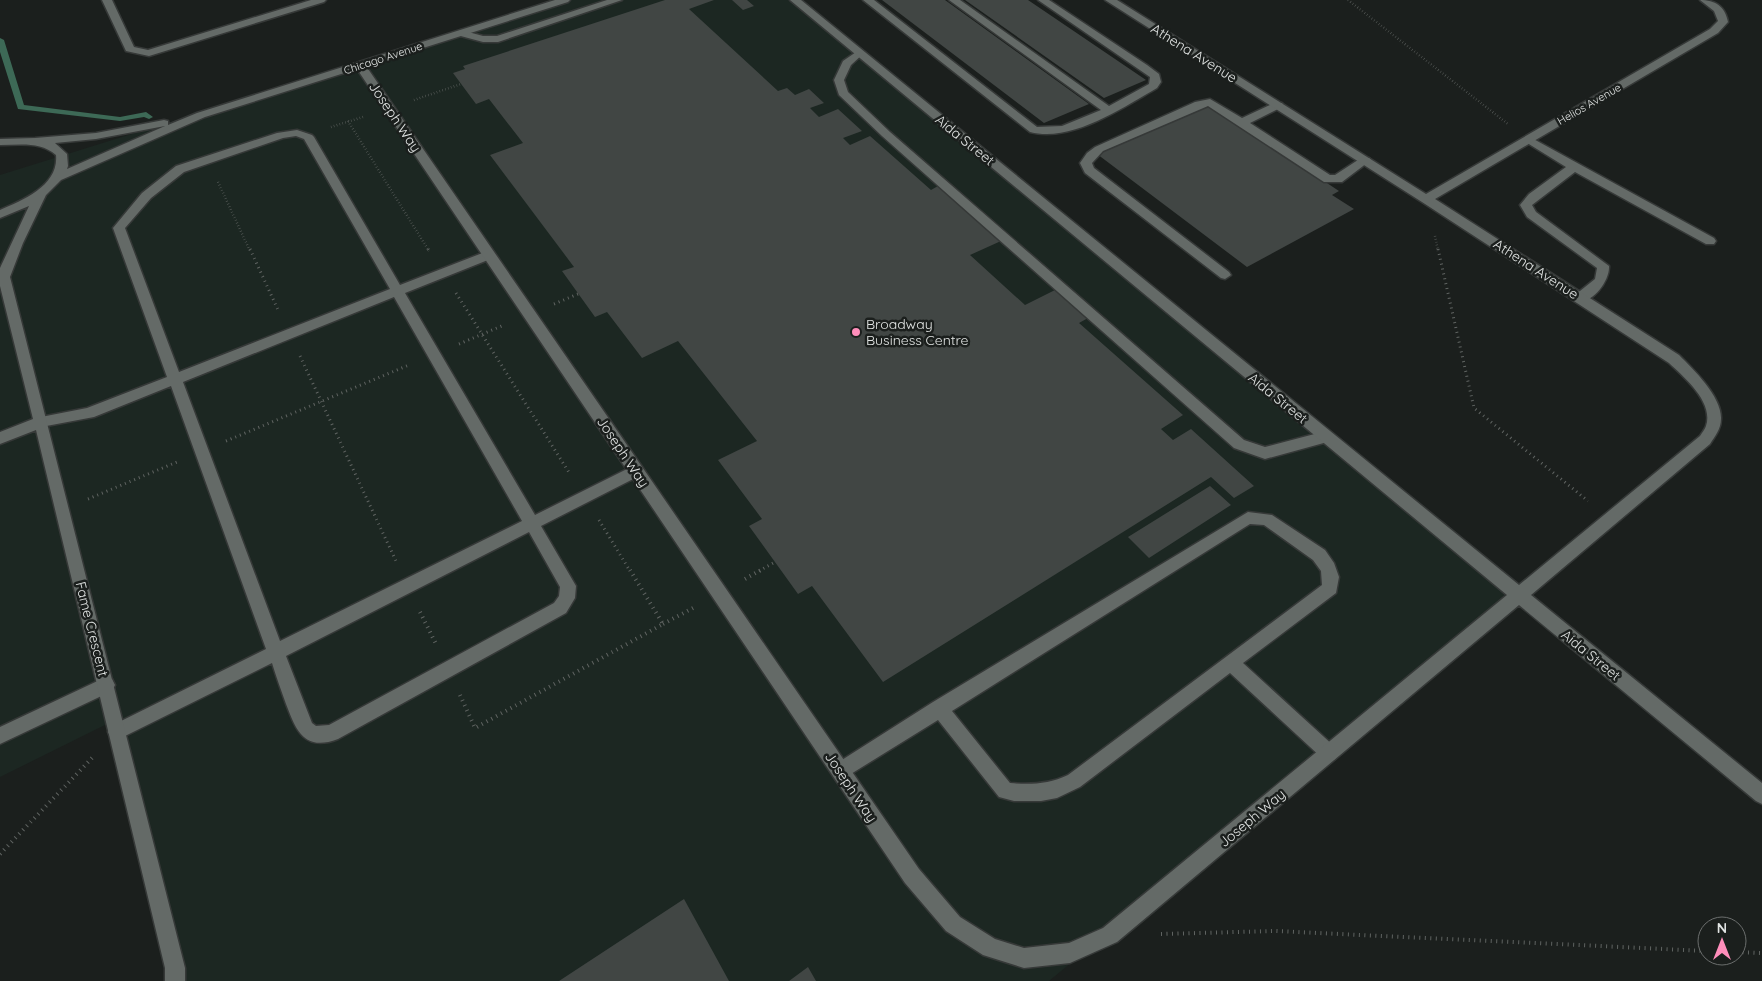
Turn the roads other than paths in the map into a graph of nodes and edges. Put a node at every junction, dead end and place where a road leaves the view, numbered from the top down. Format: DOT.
graph roads {
  1 [pos="107,0"];
  2 [pos="321,0"];
  3 [pos="566,0"];
  4 [pos="617,0"];
  5 [pos="795,0"];
  6 [pos="868,0"];
  7 [pos="954,0"];
  8 [pos="1043,0"];
  9 [pos="1110,0"];
  10 [pos="1705,0"];
  11 [pos="461,33"];
  12 [pos="859,53"];
  13 [pos="360,65"];
  14 [pos="1278,106"];
  15 [pos="1108,110"];
  16 [pos="201,116"];
  17 [pos="1241,123"];
  18 [pos="0,130"];
  19 [pos="1528,139"];
  20 [pos="18,140"];
  21 [pos="37,140"];
  22 [pos="0,142"];
  23 [pos="1365,160"];
  24 [pos="1574,167"];
  25 [pos="58,177"];
  26 [pos="41,194"];
  27 [pos="1426,199"];
  28 [pos="0,214"];
  29 [pos="1710,241"];
  30 [pos="489,255"];
  31 [pos="2,275"];
  32 [pos="1225,275"];
  33 [pos="398,291"];
  34 [pos="1580,298"];
  35 [pos="174,379"];
  36 [pos="42,422"];
  37 [pos="1326,437"];
  38 [pos="0,438"];
  39 [pos="636,471"];
  40 [pos="532,524"];
  41 [pos="1519,596"];
  42 [pos="276,652"];
  43 [pos="1231,663"];
  44 [pos="106,685"];
  45 [pos="939,708"];
  46 [pos="117,732"];
  47 [pos="0,736"];
  48 [pos="1329,753"];
  49 [pos="840,771"];
  50 [pos="1762,795"];
  51 [pos="175,981"];
  1 -- 2 [label="street"];
  3 -- 11 [label="street, Chicago Avenue"];
  4 -- 11 [label="street"];
  5 -- 12 [label="street, Aida Street"];
  6 -- 15 [label="street"];
  7 -- 15 [label="street"];
  8 -- 15 [label="street"];
  9 -- 14 [label="street, Athena Avenue"];
  10 -- 19 [label="street, Helios Avenue"];
  11 -- 13 [label="street, Chicago Avenue"];
  12 -- 37 [label="street, Aida Street"];
  12 -- 37 [label="street"];
  13 -- 16 [label="street, Chicago Avenue"];
  13 -- 30 [label="street, Joseph Way"];
  14 -- 17 [label="street"];
  14 -- 23 [label="street, Athena Avenue"];
  16 -- 21 [label="street, Chicago Avenue"];
  16 -- 25 [label="street, Chicago Avenue"];
  17 -- 23 [label="street"];
  17 -- 32 [label="street"];
  18 -- 20 [label="street"];
  19 -- 24 [label="street"];
  19 -- 27 [label="street, Helios Avenue"];
  20 -- 21 [label="street, Chicago Avenue"];
  20 -- 22 [label="street, Chicago Avenue"];
  21 -- 25 [label="street"];
  23 -- 27 [label="street, Athena Avenue"];
  24 -- 29 [label="street"];
  24 -- 34 [label="street"];
  25 -- 26 [label="street"];
  26 -- 28 [label="street"];
  26 -- 31 [label="street, Fame Crescent"];
  27 -- 34 [label="street, Athena Avenue"];
  30 -- 33 [label="street"];
  30 -- 39 [label="street, Joseph Way"];
  31 -- 36 [label="street, Fame Crescent"];
  33 -- 35 [label="street"];
  33 -- 35 [label="street"];
  33 -- 40 [label="street"];
  34 -- 41 [label="street, Athena Avenue"];
  35 -- 36 [label="street"];
  35 -- 42 [label="street"];
  36 -- 38 [label="street"];
  36 -- 44 [label="street, Fame Crescent"];
  37 -- 41 [label="street, Aida Street"];
  39 -- 40 [label="street"];
  39 -- 49 [label="street, Joseph Way"];
  40 -- 42 [label="street"];
  40 -- 42 [label="street"];
  41 -- 48 [label="street, Joseph Way"];
  41 -- 50 [label="street, Aida Street"];
  42 -- 46 [label="street"];
  43 -- 45 [label="street"];
  43 -- 45 [label="street"];
  43 -- 48 [label="street"];
  44 -- 46 [label="street, Fame Crescent"];
  44 -- 47 [label="street"];
  45 -- 49 [label="street"];
  46 -- 51 [label="street, Fame Crescent"];
  48 -- 49 [label="street, Joseph Way"];
}
